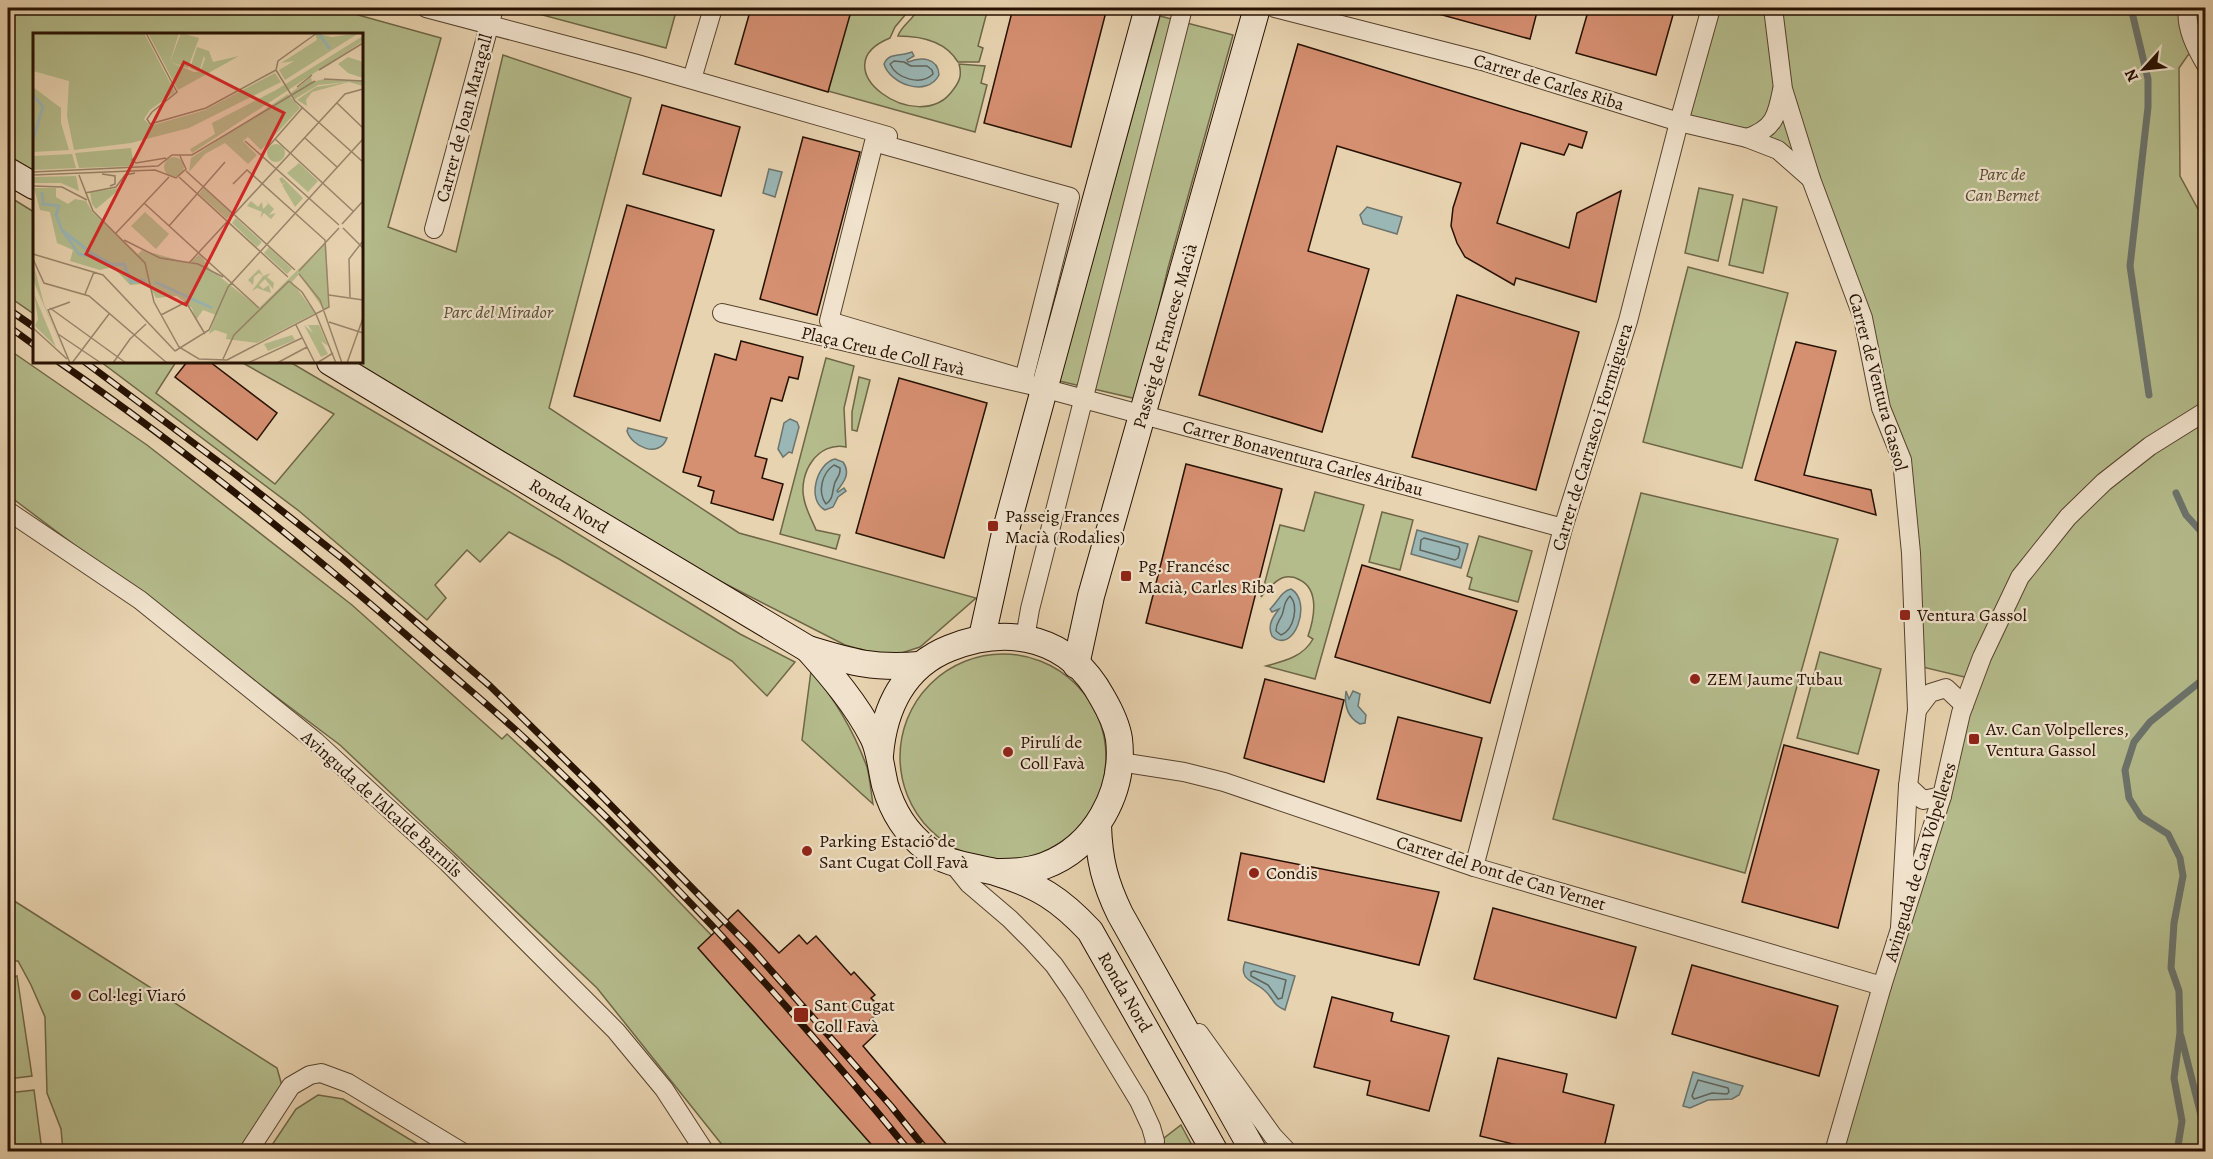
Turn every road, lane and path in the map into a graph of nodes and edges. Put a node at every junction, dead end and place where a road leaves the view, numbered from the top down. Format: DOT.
graph roads {
  1 [pos="426,8"];
  2 [pos="713,8"];
  3 [pos="1148,8"];
  4 [pos="1183,8"];
  5 [pos="1257,8"];
  6 [pos="1275,8"];
  7 [pos="1711,8"];
  8 [pos="1773,8"];
  9 [pos="2188,8"];
  10 [pos="492,16"];
  11 [pos="2205,65"];
  12 [pos="692,79"];
  13 [pos="1783,89"];
  14 [pos="1679,122"];
  15 [pos="1747,138"];
  16 [pos="881,139"];
  17 [pos="8,171"];
  18 [pos="1811,179"];
  19 [pos="33,185"];
  20 [pos="434,229"];
  21 [pos="722,313"];
  22 [pos="332,363"];
  23 [pos="1043,388"];
  24 [pos="1083,400"];
  25 [pos="2205,411"];
  26 [pos="1142,416"];
  27 [pos="8,511"];
  28 [pos="1563,528"];
  29 [pos="982,637"];
  30 [pos="1025,638"];
  31 [pos="808,649"];
  32 [pos="1914,651"];
  33 [pos="919,664"];
  34 [pos="1076,664"];
  35 [pos="1930,693"];
  36 [pos="1965,705"];
  37 [pos="1917,710"];
  38 [pos="880,758"];
  39 [pos="1120,762"];
  40 [pos="1908,786"];
  41 [pos="1942,796"];
  42 [pos="1098,825"];
  43 [pos="953,864"];
  44 [pos="1474,867"];
  45 [pos="995,873"];
  46 [pos="1900,928"];
  47 [pos="1144,958"];
  48 [pos="1882,986"];
  49 [pos="248,1152"];
  50 [pos="462,1152"];
  51 [pos="705,1152"];
  52 [pos="1153,1152"];
  53 [pos="1215,1152"];
  54 [pos="1254,1152"];
  55 [pos="1288,1152"];
  56 [pos="1834,1152"];
  1 -- 10 [label="street"];
  2 -- 12 [label="street"];
  3 -- 23 [label="main road"];
  4 -- 24 [label="street"];
  5 -- 26 [label="main road, Passeig de Francesc Macià"];
  6 -- 14 [label="street, Carrer de Carles Riba"];
  7 -- 14 [label="street, Carrer de Carrasco i Formiguera"];
  8 -- 13 [label="street, Carrer de Ventura Gassol"];
  9 -- 11 [label="street"];
  10 -- 12 [label="street"];
  10 -- 20 [label="street, Carrer de Joan Maragall"];
  12 -- 16 [label="street"];
  13 -- 15 [label="street, Carrer de Ventura Gassol"];
  13 -- 18 [label="street, Carrer de Ventura Gassol"];
  14 -- 15 [label="street, Carrer de Carles Riba"];
  14 -- 28 [label="street, Carrer de Carrasco i Formiguera"];
  15 -- 18 [label="street, Carrer de Carles Riba"];
  16 -- 16 [label="street"];
  17 -- 19 [label="main road"];
  18 -- 32 [label="street, Carrer de Ventura Gassol"];
  21 -- 23 [label="street, Plaça Creu de Coll Favà"];
  22 -- 31 [label="main road, Ronda Nord"];
  23 -- 24 [label="street, Carrer Bonaventura Carles Aribau"];
  23 -- 29 [label="main road"];
  24 -- 26 [label="street, Carrer Bonaventura Carles Aribau"];
  24 -- 30 [label="street"];
  25 -- 36 [label="street, Avinguda de Can Volpelleres"];
  26 -- 28 [label="street, Carrer Bonaventura Carles Aribau"];
  26 -- 34 [label="main road, Passeig de Francesc Macià"];
  27 -- 51 [label="street, Avinguda de l'Alcalde Barnils"];
  28 -- 44 [label="street, Carrer de Carrasco i Formiguera"];
  29 -- 30 [label="main road, Ronda Nord"];
  29 -- 33 [label="main road, Ronda Nord"];
  30 -- 34 [label="main road, Ronda Nord"];
  31 -- 33 [label="main road, Ronda Nord"];
  31 -- 38 [label="main road, Ronda Nord"];
  32 -- 35 [label="street, Carrer de Ventura Gassol"];
  32 -- 37 [label="street, Carrer de Ventura Gassol"];
  33 -- 38 [label="main road, Ronda Nord"];
  34 -- 39 [label="main road, Ronda Nord"];
  35 -- 36 [label="street"];
  35 -- 37 [label="street"];
  36 -- 41 [label="street, Avinguda de Can Volpelleres"];
  37 -- 40 [label="street, Carrer de Ventura Gassol"];
  38 -- 43 [label="main road, Ronda Nord"];
  39 -- 42 [label="main road, Ronda Nord"];
  39 -- 44 [label="street, Carrer del Pont de Can Vernet"];
  40 -- 41 [label="street"];
  40 -- 46 [label="street, Carrer de Ventura Gassol"];
  41 -- 46 [label="street, Avinguda de Can Volpelleres"];
  42 -- 45 [label="main road, Ronda Nord"];
  42 -- 47 [label="main road, Ronda Nord"];
  43 -- 45 [label="main road, Ronda Nord"];
  43 -- 52 [label="street"];
  44 -- 48 [label="street, Carrer del Pont de Can Vernet"];
  45 -- 53 [label="main road, Ronda Nord"];
  46 -- 48 [label="street, Avinguda de Can Volpelleres"];
  47 -- 54 [label="main road, Ronda Nord"];
  47 -- 55 [label="street, Ronda Nord"];
  48 -- 56 [label="street, Avinguda de Can Volpelleres"];
  49 -- 50 [label="street"];
}
